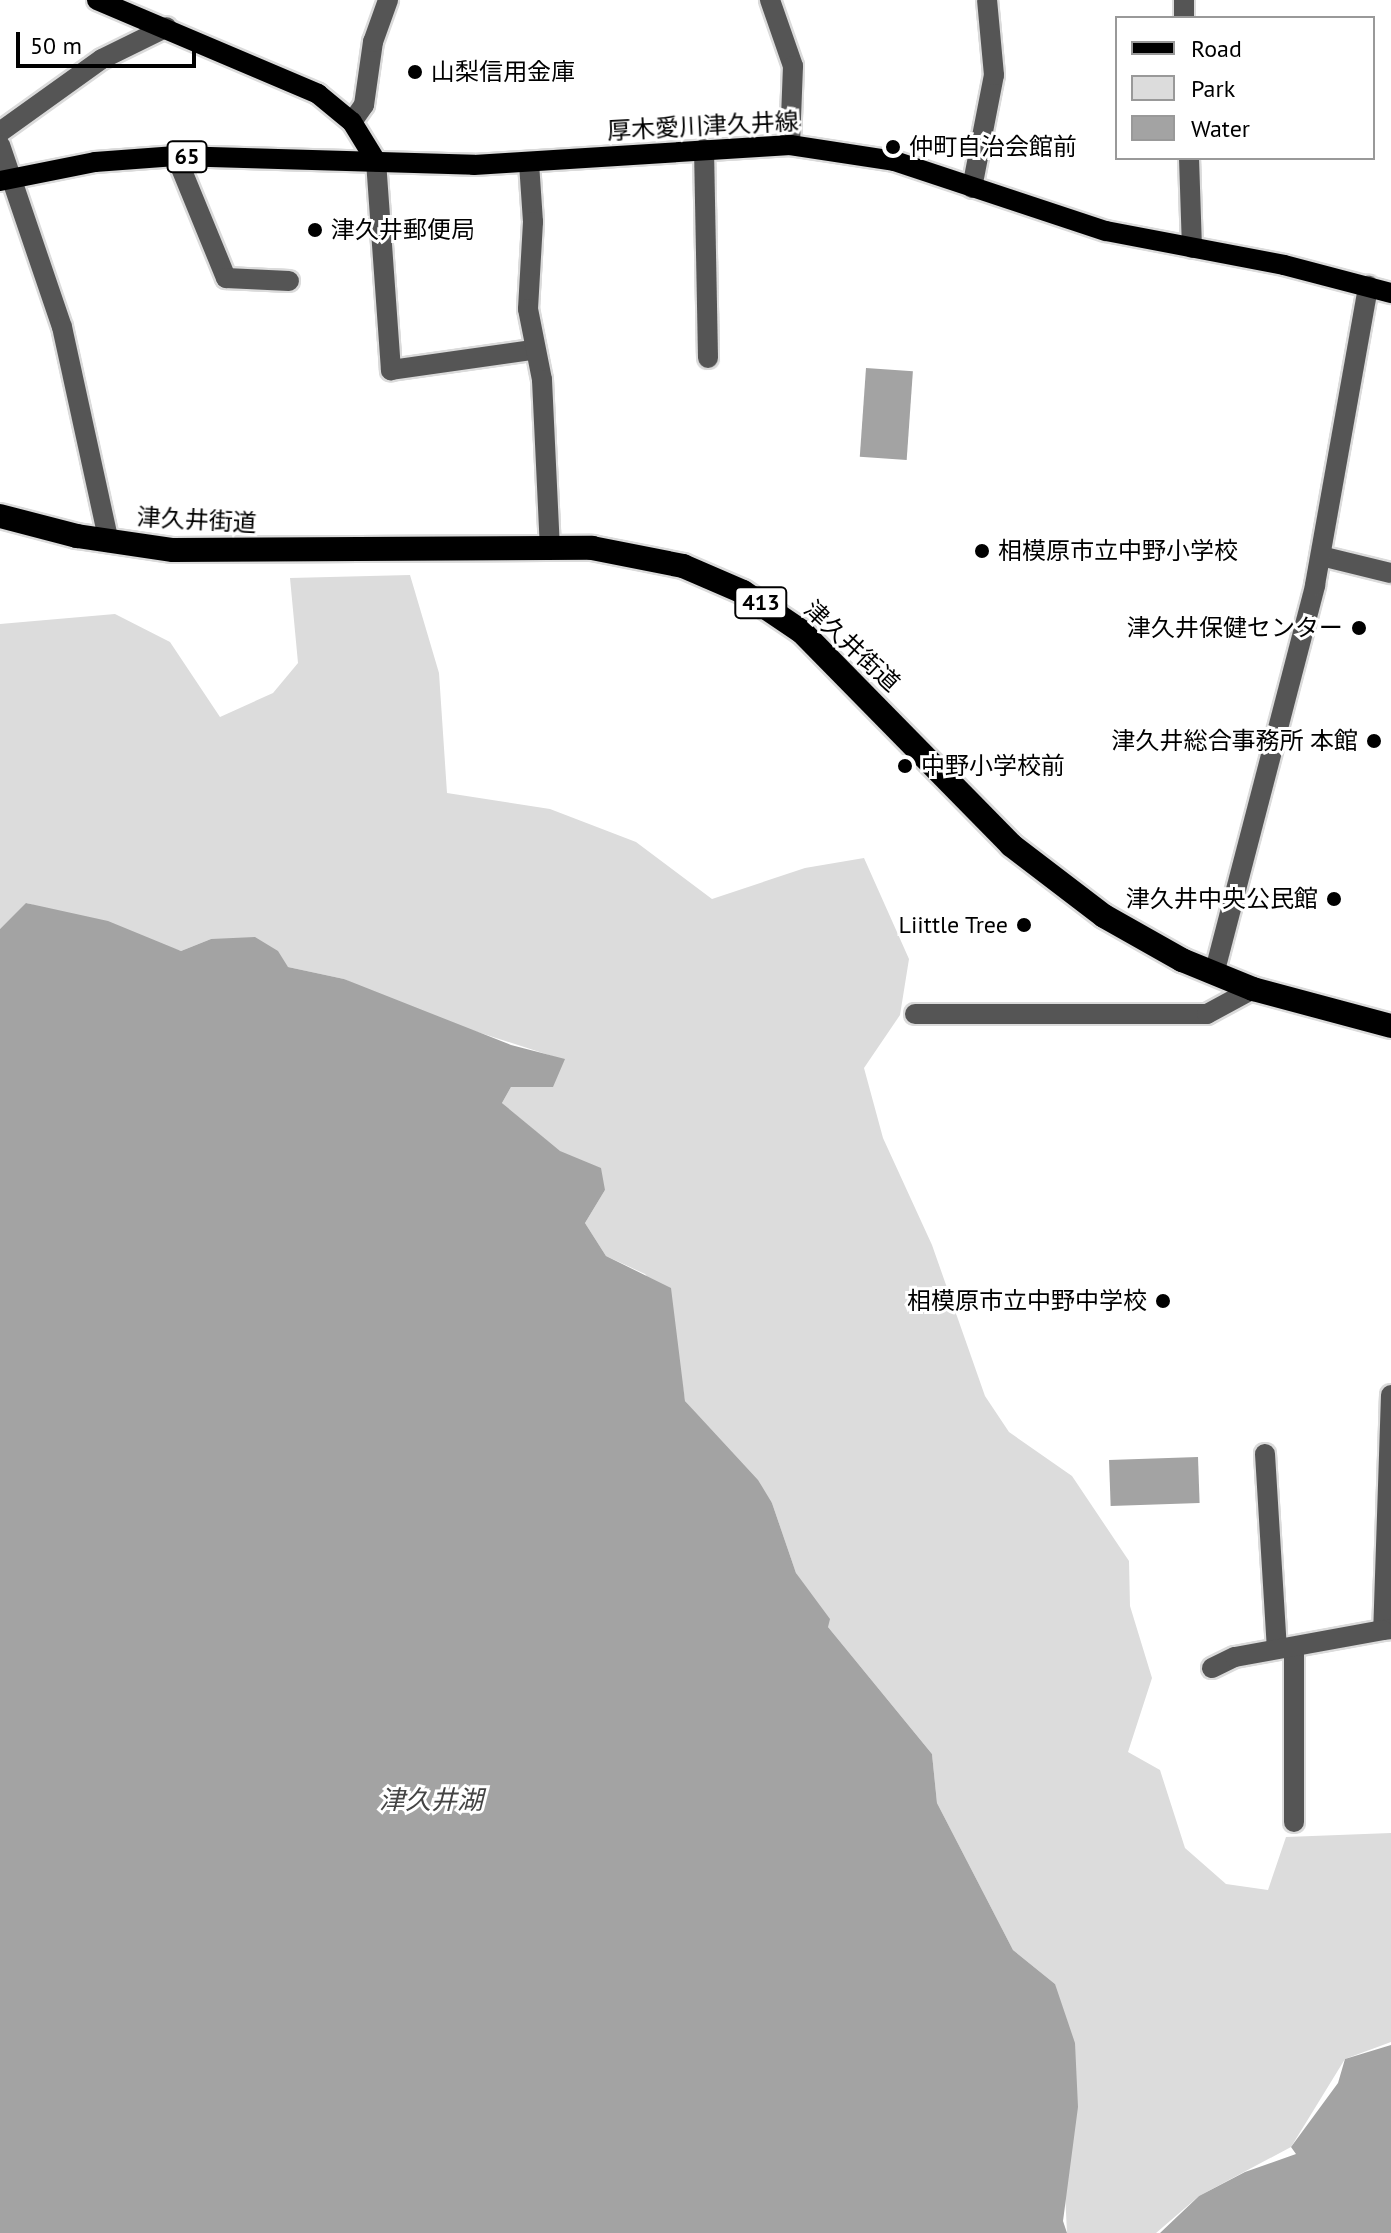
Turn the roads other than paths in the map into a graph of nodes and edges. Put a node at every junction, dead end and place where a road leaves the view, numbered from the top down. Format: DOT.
graph roads {
  1 [pos="97,0"];
  2 [pos="388,0"];
  3 [pos="770,0"];
  4 [pos="987,0"];
  5 [pos="167,27"];
  6 [pos="352,122"];
  7 [pos="0,132"];
  8 [pos="0,145"];
  9 [pos="790,145"];
  10 [pos="704,149"];
  11 [pos="176,156"];
  12 [pos="1189,160"];
  13 [pos="376,161"];
  14 [pos="529,163"];
  15 [pos="6,180"];
  16 [pos="972,188"];
  17 [pos="1192,248"];
  18 [pos="289,281"];
  19 [pos="1368,286"];
  20 [pos="1391,293"];
  21 [pos="532,350"];
  22 [pos="708,358"];
  23 [pos="0,516"];
  24 [pos="109,542"];
  25 [pos="550,548"];
  26 [pos="1321,556"];
  27 [pos="1391,573"];
  28 [pos="1214,974"];
  29 [pos="1253,989"];
  30 [pos="915,1014"];
  31 [pos="1391,1026"];
  32 [pos="1391,1395"];
  33 [pos="1265,1454"];
  34 [pos="1387,1629"];
  35 [pos="1285,1648"];
  36 [pos="1212,1668"];
  37 [pos="1294,1822"];
  1 -- 5 [label="main road"];
  2 -- 6 [label="street"];
  3 -- 9 [label="street"];
  4 -- 16 [label="street"];
  5 -- 6 [label="main road"];
  5 -- 7 [label="street"];
  6 -- 13 [label="main road"];
  8 -- 15 [label="street"];
  9 -- 10 [label="main road, 厚木愛川津久井線 / 65"];
  9 -- 16 [label="main road, 厚木愛川津久井線 / 65"];
  10 -- 14 [label="main road, 厚木愛川津久井線 / 65"];
  10 -- 22 [label="street"];
  11 -- 13 [label="main road, 厚木愛川津久井線 / 65"];
  11 -- 15 [label="main road, 厚木愛川津久井線 / 65"];
  11 -- 18 [label="street"];
  12 -- 17 [label="street"];
  13 -- 14 [label="main road, 厚木愛川津久井線 / 65"];
  13 -- 21 [label="street"];
  14 -- 21 [label="street"];
  15 -- 24 [label="street"];
  16 -- 17 [label="main road, 厚木愛川津久井線 / 65"];
  17 -- 19 [label="main road, 厚木愛川津久井線 / 65"];
  19 -- 20 [label="main road, 厚木愛川津久井線 / 65"];
  19 -- 26 [label="street"];
  21 -- 25 [label="street"];
  23 -- 24 [label="highway, 津久井街道 / 413"];
  24 -- 25 [label="highway, 津久井街道 / 413"];
  25 -- 28 [label="highway, 津久井街道 / 413"];
  26 -- 27 [label="street"];
  26 -- 28 [label="street"];
  28 -- 29 [label="highway, 津久井街道 / 413"];
  29 -- 30 [label="street"];
  29 -- 31 [label="highway, 津久井街道 / 413"];
  32 -- 34 [label="street"];
  33 -- 35 [label="street"];
  34 -- 35 [label="street"];
  35 -- 36 [label="street"];
  35 -- 37 [label="street"];
}
